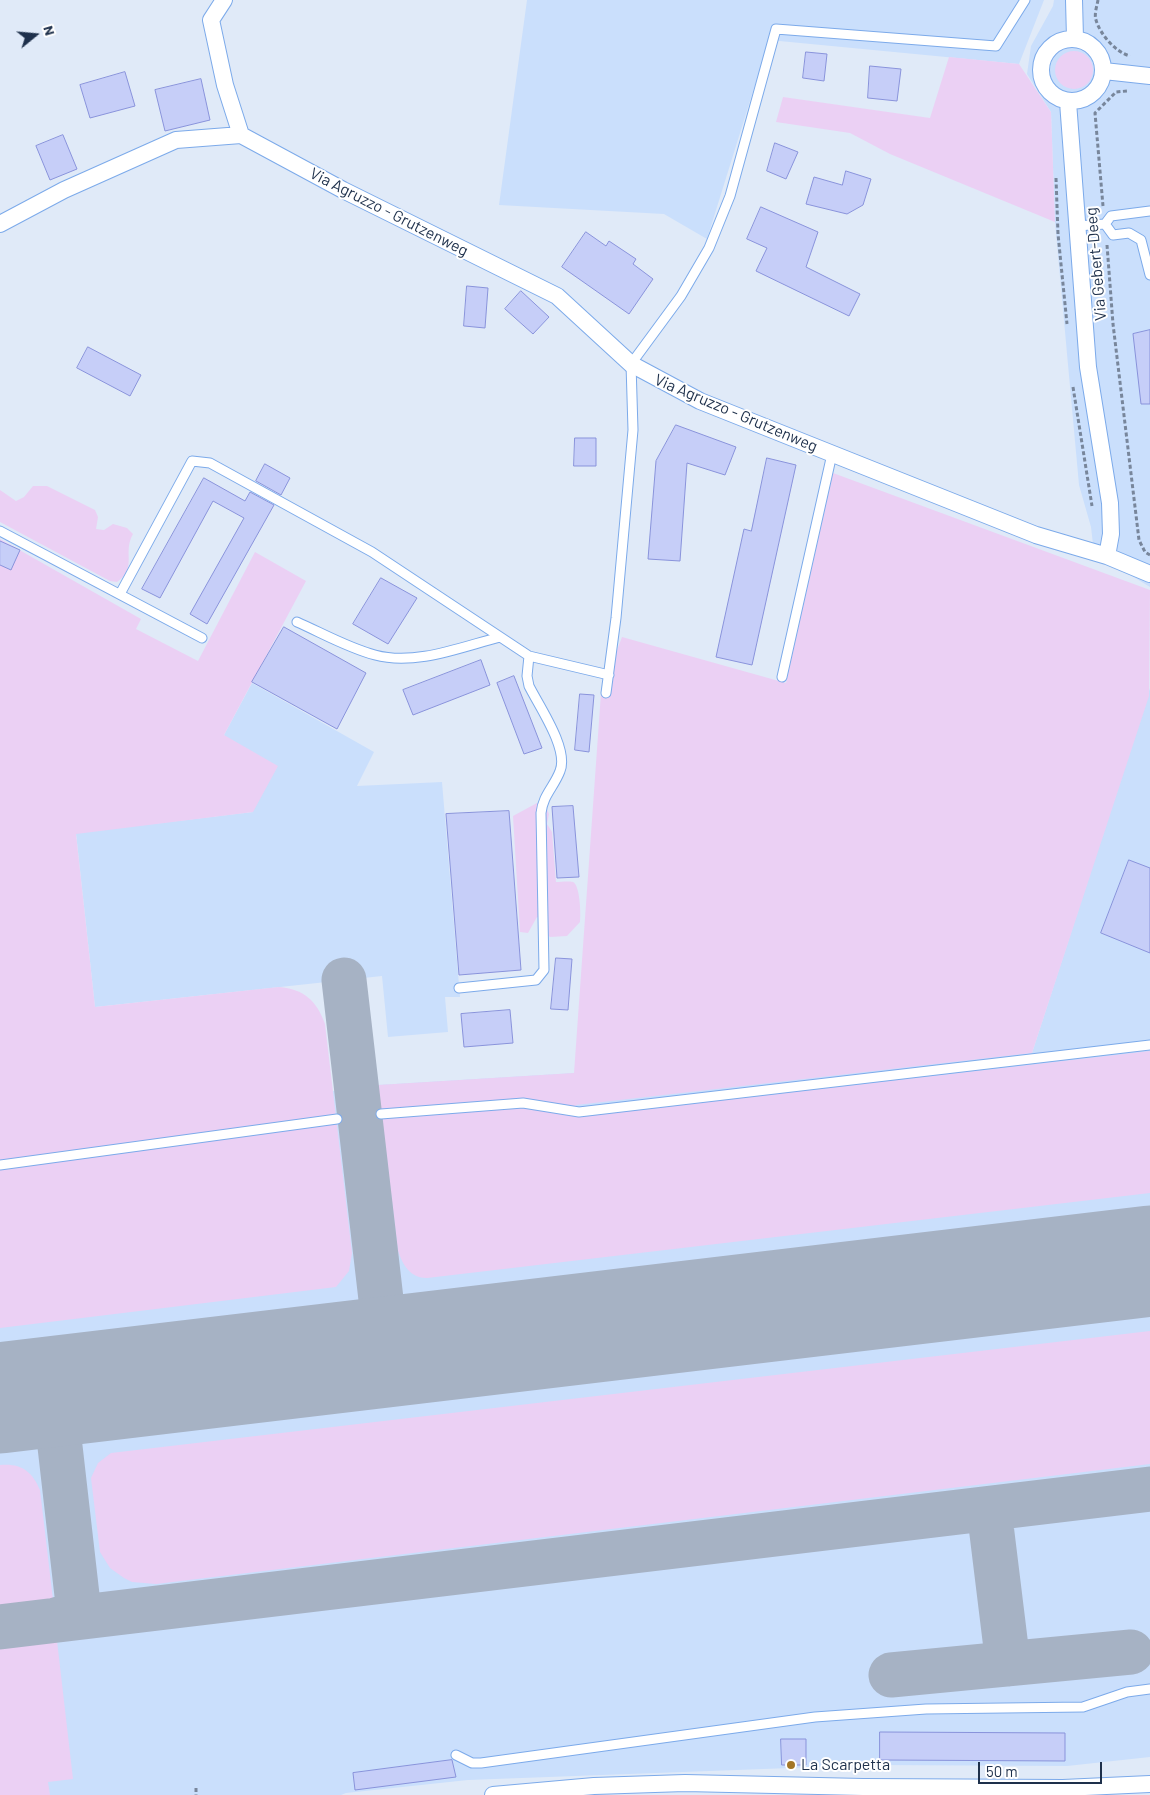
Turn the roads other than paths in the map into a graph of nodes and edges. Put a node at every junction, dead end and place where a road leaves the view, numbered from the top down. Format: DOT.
graph roads {
  1 [pos="224,0"];
  2 [pos="1025,0"];
  3 [pos="1074,0"];
  4 [pos="1075,38"];
  5 [pos="1104,72"];
  6 [pos="1150,76"];
  7 [pos="1068,102"];
  8 [pos="241,135"];
  9 [pos="1150,212"];
  10 [pos="0,224"];
  11 [pos="1105,224"];
  12 [pos="1077,226"];
  13 [pos="1150,274"];
  14 [pos="631,364"];
  15 [pos="832,454"];
  16 [pos="0,531"];
  17 [pos="1107,556"];
  18 [pos="1150,574"];
  19 [pos="120,594"];
  20 [pos="297,622"];
  21 [pos="500,637"];
  22 [pos="202,638"];
  23 [pos="529,656"];
  24 [pos="609,675"];
  25 [pos="782,677"];
  26 [pos="606,693"];
  27 [pos="459,988"];
  28 [pos="1150,1045"];
  29 [pos="381,1114"];
  30 [pos="337,1119"];
  31 [pos="0,1165"];
  32 [pos="1150,1689"];
  33 [pos="456,1755"];
  34 [pos="1150,1784"];
  35 [pos="1063,1791"];
  36 [pos="493,1795"];
  1 -- 8 [label="street"];
  2 -- 14 [label="lane"];
  3 -- 4 [label="street"];
  4 -- 5 [label="street"];
  4 -- 7 [label="street"];
  5 -- 6 [label="street"];
  5 -- 7 [label="street"];
  7 -- 12 [label="street"];
  8 -- 10 [label="street"];
  8 -- 14 [label="street, Via Agruzzo - Grutzenweg"];
  9 -- 11 [label="lane"];
  11 -- 12 [label="lane"];
  11 -- 13 [label="lane"];
  12 -- 17 [label="street"];
  14 -- 15 [label="street, Via Agruzzo - Grutzenweg"];
  14 -- 24 [label="lane"];
  15 -- 17 [label="street, Via Agruzzo - Grutzenweg"];
  15 -- 25 [label="lane"];
  16 -- 19 [label="lane"];
  17 -- 18 [label="street, Via Agruzzo - Grutzenweg"];
  19 -- 21 [label="lane"];
  19 -- 22 [label="lane"];
  20 -- 21 [label="lane"];
  21 -- 23 [label="lane"];
  23 -- 24 [label="lane"];
  23 -- 27 [label="lane"];
  24 -- 26 [label="lane"];
  28 -- 29 [label="lane"];
  30 -- 31 [label="lane"];
  32 -- 33 [label="lane"];
  34 -- 35 [label="street"];
  35 -- 36 [label="street"];
}
